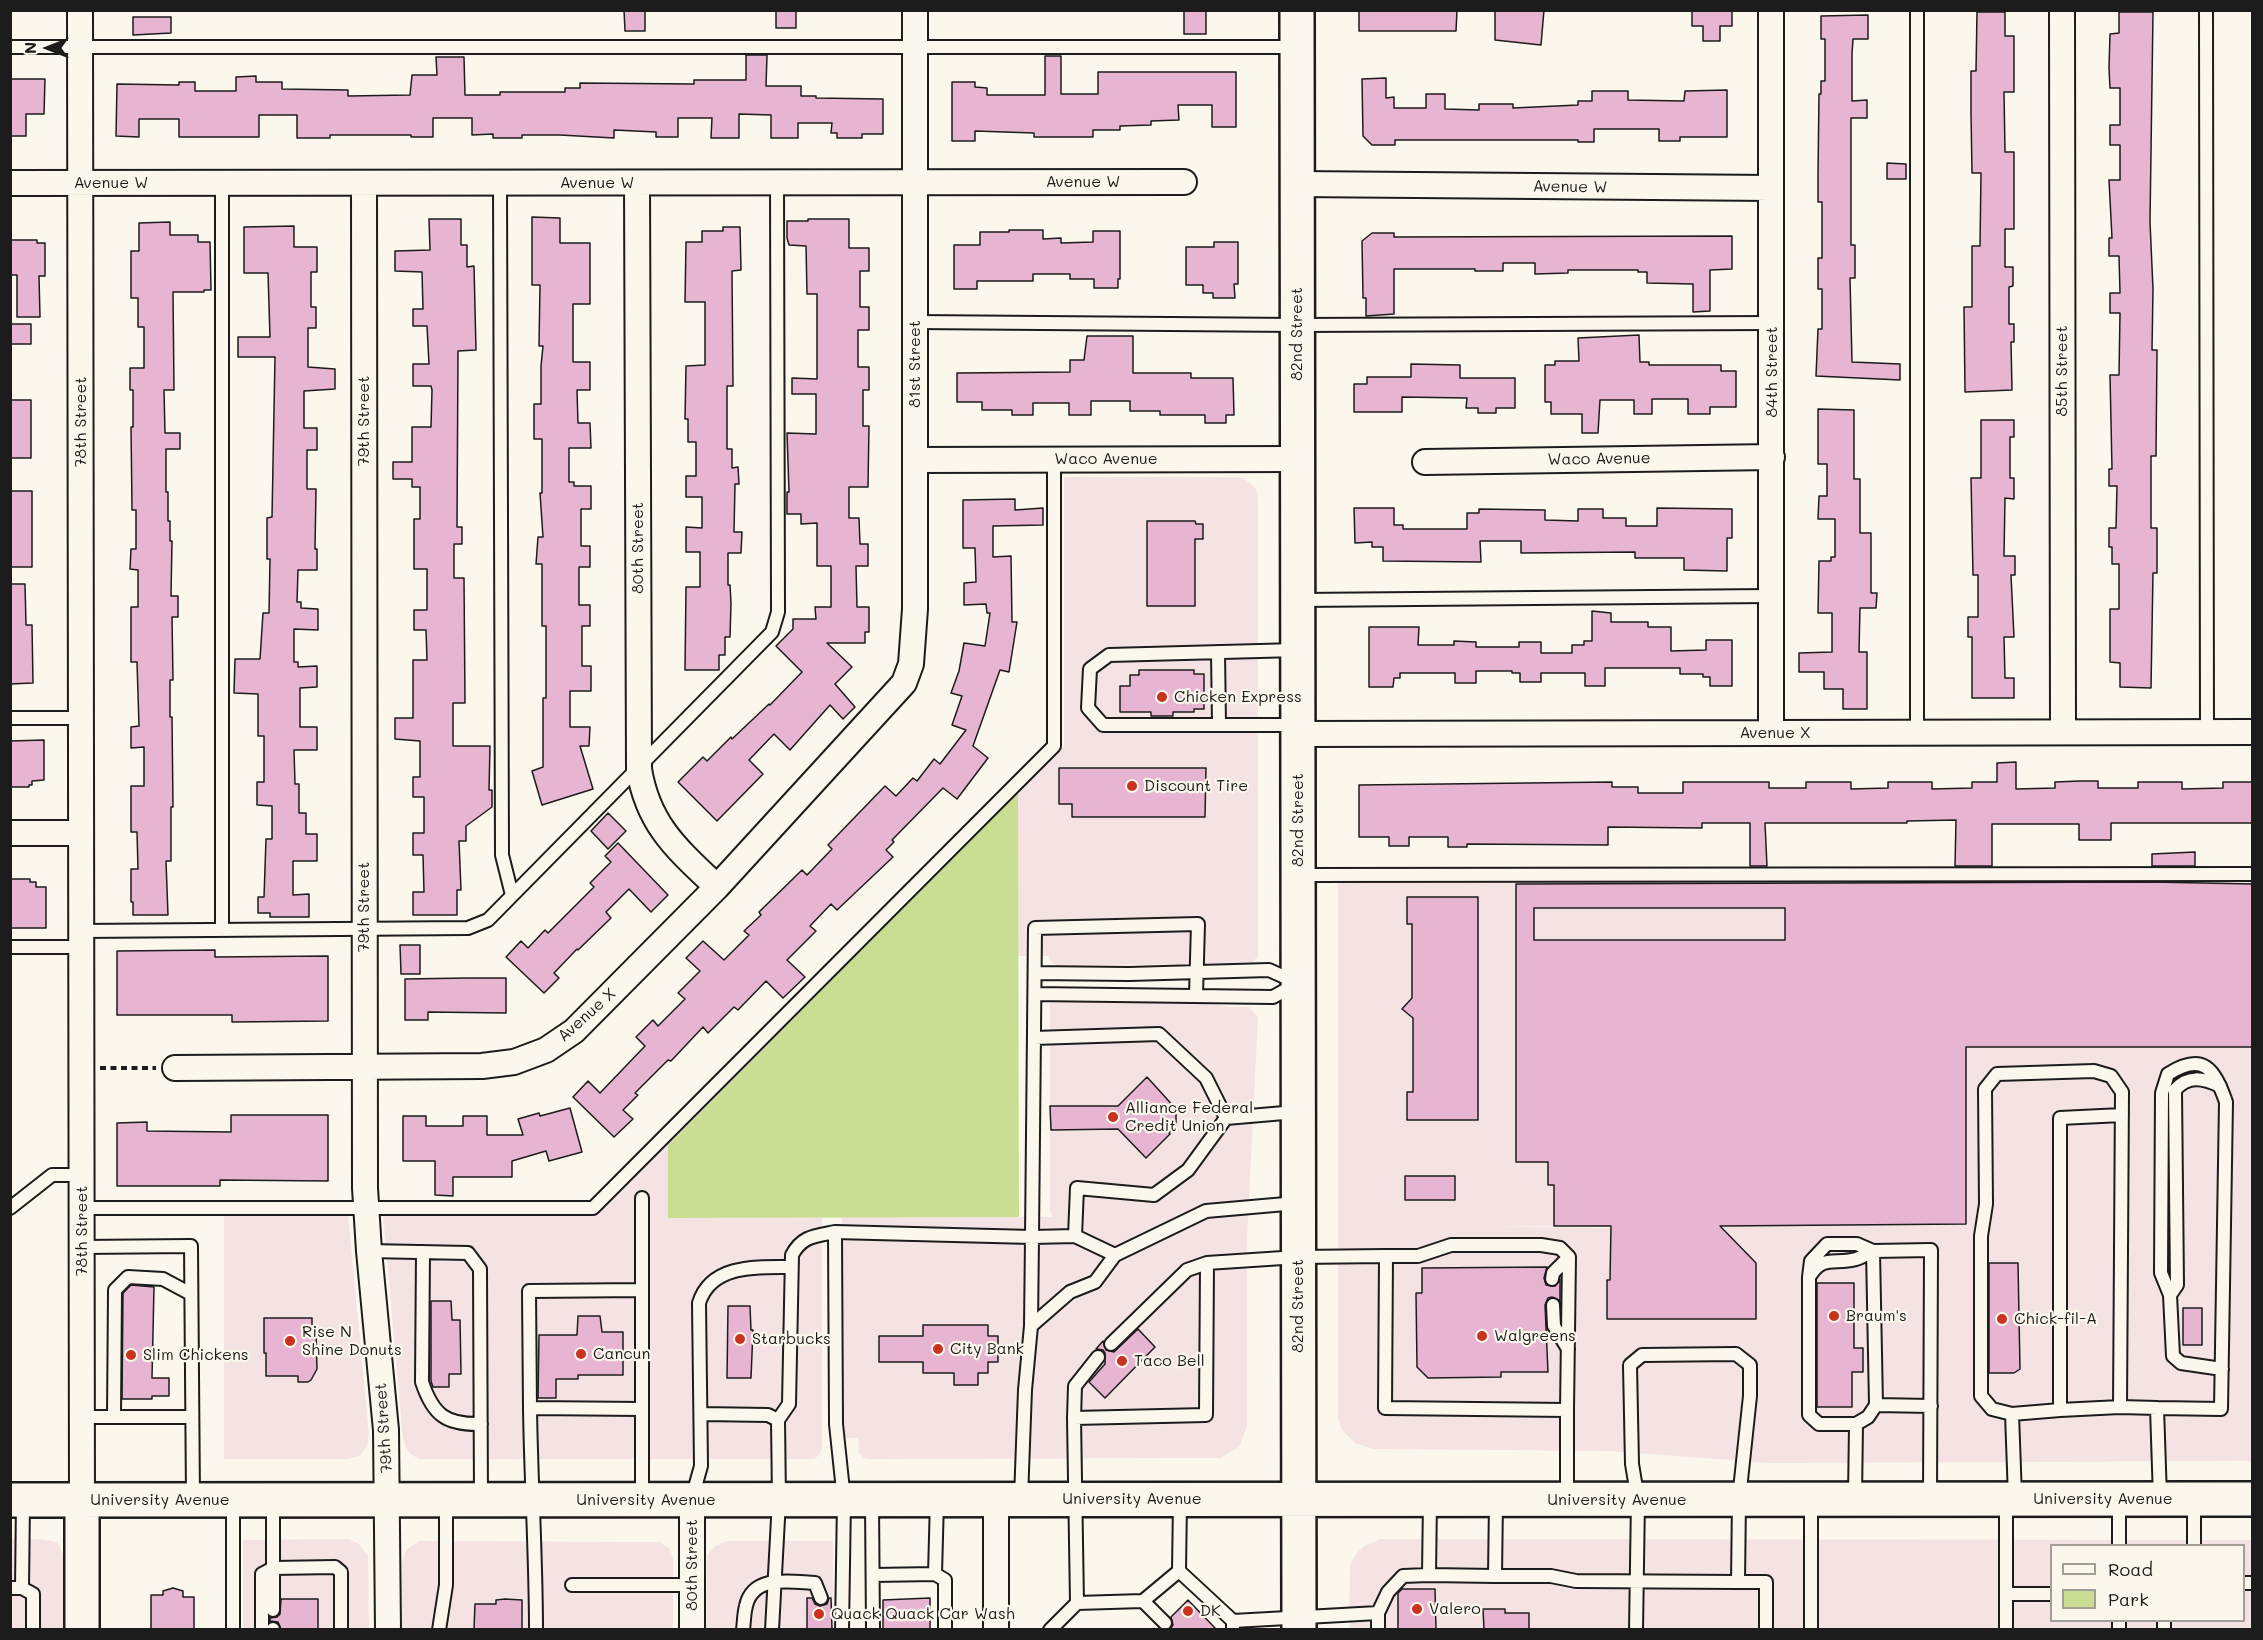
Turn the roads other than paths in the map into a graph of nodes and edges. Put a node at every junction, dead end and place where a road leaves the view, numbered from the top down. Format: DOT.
graph roads {
  1 [pos="80,10"];
  2 [pos="915,10"];
  3 [pos="1297,10"];
  4 [pos="1771,10"];
  5 [pos="1917,10"];
  6 [pos="2061,10"];
  7 [pos="2206,10"];
  8 [pos="916,46"];
  9 [pos="1297,46"];
  10 [pos="10,47"];
  11 [pos="80,47"];
  12 [pos="916,182"];
  13 [pos="1184,182"];
  14 [pos="10,183"];
  15 [pos="81,183"];
  16 [pos="364,183"];
  17 [pos="500,183"];
  18 [pos="637,183"];
  19 [pos="777,183"];
  20 [pos="222,184"];
  21 [pos="1297,184"];
  22 [pos="1771,188"];
  23 [pos="915,322"];
  24 [pos="1772,323"];
  25 [pos="1297,325"];
  26 [pos="1772,457"];
  27 [pos="1297,459"];
  28 [pos="915,460"];
  29 [pos="1054,460"];
  30 [pos="1425,462"];
  31 [pos="1772,596"];
  32 [pos="1297,600"];
  33 [pos="1298,650"];
  34 [pos="1218,652"];
  35 [pos="881,707"];
  36 [pos="10,718"];
  37 [pos="81,718"];
  38 [pos="1219,724"];
  39 [pos="1298,729"];
  40 [pos="2063,732"];
  41 [pos="2206,732"];
  42 [pos="2253,732"];
  43 [pos="1771,733"];
  44 [pos="1917,733"];
  45 [pos="639,769"];
  46 [pos="10,833"];
  47 [pos="81,833"];
  48 [pos="2253,874"];
  49 [pos="1298,875"];
  50 [pos="717,887"];
  51 [pos="512,895"];
  52 [pos="364,928"];
  53 [pos="222,929"];
  54 [pos="82,939"];
  55 [pos="10,947"];
  56 [pos="1196,972"];
  57 [pos="1035,973"];
  58 [pos="1298,983"];
  59 [pos="1035,994"];
  60 [pos="1196,995"];
  61 [pos="1034,1038"];
  62 [pos="364,1066"];
  63 [pos="175,1068"];
  64 [pos="1298,1112"];
  65 [pos="2122,1115"];
  66 [pos="1226,1118"];
  67 [pos="82,1175"];
  68 [pos="642,1198"];
  69 [pos="1298,1203"];
  70 [pos="10,1208"];
  71 [pos="82,1208"];
  72 [pos="366,1208"];
  73 [pos="836,1232"];
  74 [pos="1075,1236"];
  75 [pos="1032,1237"];
  76 [pos="82,1247"];
  77 [pos="369,1251"];
  78 [pos="1873,1251"];
  79 [pos="423,1252"];
  80 [pos="1115,1255"];
  81 [pos="1386,1256"];
  82 [pos="1298,1257"];
  83 [pos="1569,1257"];
  84 [pos="1206,1263"];
  85 [pos="791,1267"];
  86 [pos="1809,1277"];
  87 [pos="1552,1279"];
  88 [pos="642,1290"];
  89 [pos="191,1294"];
  90 [pos="1553,1305"];
  91 [pos="1031,1326"];
  92 [pos="1111,1344"];
  93 [pos="1568,1349"];
  94 [pos="1098,1357"];
  95 [pos="2222,1369"];
  96 [pos="1876,1405"];
  97 [pos="1931,1406"];
  98 [pos="2120,1407"];
  99 [pos="530,1408"];
  100 [pos="2157,1408"];
  101 [pos="642,1409"];
  102 [pos="1567,1410"];
  103 [pos="2060,1410"];
  104 [pos="701,1414"];
  105 [pos="2012,1414"];
  106 [pos="82,1417"];
  107 [pos="114,1417"];
  108 [pos="192,1418"];
  109 [pos="1074,1418"];
  110 [pos="778,1420"];
  111 [pos="481,1424"];
  112 [pos="1856,1424"];
  113 [pos="937,1499"];
  114 [pos="1009,1499"];
  115 [pos="1077,1499"];
  116 [pos="1180,1499"];
  117 [pos="1299,1499"];
  118 [pos="1430,1499"];
  119 [pos="1739,1499"];
  120 [pos="1811,1499"];
  121 [pos="1855,1499"];
  122 [pos="1930,1499"];
  123 [pos="2010,1499"];
  124 [pos="2119,1499"];
  125 [pos="2160,1499"];
  126 [pos="2194,1499"];
  127 [pos="2253,1499"];
  128 [pos="17,1500"];
  129 [pos="82,1500"];
  130 [pos="193,1500"];
  131 [pos="233,1500"];
  132 [pos="273,1500"];
  133 [pos="388,1500"];
  134 [pos="446,1500"];
  135 [pos="481,1500"];
  136 [pos="531,1500"];
  137 [pos="642,1500"];
  138 [pos="692,1500"];
  139 [pos="779,1500"];
  140 [pos="858,1500"];
  141 [pos="1638,1500"];
  142 [pos="1496,1501"];
  143 [pos="1567,1501"];
  144 [pos="2119,1544"];
  145 [pos="2194,1544"];
  146 [pos="273,1568"];
  147 [pos="1179,1571"];
  148 [pos="935,1574"];
  149 [pos="873,1575"];
  150 [pos="1429,1575"];
  151 [pos="1495,1576"];
  152 [pos="774,1581"];
  153 [pos="1637,1582"];
  154 [pos="1738,1582"];
  155 [pos="572,1585"];
  156 [pos="692,1586"];
  157 [pos="16,1588"];
  158 [pos="2006,1594"];
  159 [pos="2050,1594"];
  160 [pos="821,1598"];
  161 [pos="1143,1601"];
  162 [pos="1077,1603"];
  163 [pos="273,1610"];
  164 [pos="1378,1613"];
  165 [pos="1165,1623"];
  166 [pos="1299,1623"];
  167 [pos="1233,1625"];
  168 [pos="33,1629"];
  169 [pos="82,1629"];
  170 [pos="233,1629"];
  171 [pos="262,1629"];
  172 [pos="341,1629"];
  173 [pos="388,1629"];
  174 [pos="439,1629"];
  175 [pos="536,1629"];
  176 [pos="692,1629"];
  177 [pos="743,1629"];
  178 [pos="772,1629"];
  179 [pos="842,1629"];
  180 [pos="873,1629"];
  181 [pos="945,1629"];
  182 [pos="996,1629"];
  183 [pos="1050,1629"];
  184 [pos="1378,1629"];
  185 [pos="1636,1629"];
  186 [pos="1766,1629"];
  187 [pos="1811,1629"];
  188 [pos="2006,1629"];
  1 -- 11 [label="street, 78th Street"];
  2 -- 8 [label="street, 81st Street"];
  3 -- 9 [label="main road, 82nd Street"];
  4 -- 22 [label="street, 84th Street"];
  5 -- 44 [label="lane"];
  6 -- 40 [label="street, 85th Street"];
  7 -- 41 [label="lane"];
  8 -- 9 [label="lane"];
  8 -- 11 [label="lane"];
  8 -- 12 [label="street, 81st Street"];
  9 -- 21 [label="main road, 82nd Street"];
  10 -- 11 [label="lane"];
  11 -- 15 [label="street, 78th Street"];
  12 -- 13 [label="street, Avenue W"];
  12 -- 19 [label="street, Avenue W"];
  12 -- 23 [label="street, 81st Street"];
  14 -- 15 [label="street, Avenue W"];
  15 -- 20 [label="street, Avenue W"];
  15 -- 37 [label="street, 78th Street"];
  16 -- 17 [label="street, Avenue W"];
  16 -- 20 [label="street, Avenue W"];
  16 -- 52 [label="street, 79th Street"];
  17 -- 18 [label="street, Avenue W"];
  17 -- 51 [label="lane"];
  18 -- 19 [label="street, Avenue W"];
  18 -- 45 [label="street, 80th Street"];
  19 -- 45 [label="lane"];
  20 -- 53 [label="lane"];
  21 -- 22 [label="street, Avenue W"];
  21 -- 25 [label="main road, 82nd Street"];
  22 -- 24 [label="street, 84th Street"];
  23 -- 25 [label="lane"];
  23 -- 28 [label="street, 81st Street"];
  24 -- 25 [label="lane"];
  24 -- 26 [label="street, 84th Street"];
  25 -- 27 [label="main road, 82nd Street"];
  26 -- 30 [label="street, Waco Avenue"];
  26 -- 31 [label="street, 84th Street"];
  27 -- 29 [label="street, Waco Avenue"];
  27 -- 32 [label="main road, 82nd Street"];
  28 -- 29 [label="street, Waco Avenue"];
  28 -- 35 [label="street, 81st Street"];
  29 -- 72 [label="lane"];
  31 -- 32 [label="lane"];
  31 -- 43 [label="street, 84th Street"];
  32 -- 33 [label="main road, 82nd Street"];
  33 -- 34 [label="lane"];
  33 -- 39 [label="main road, 82nd Street"];
  34 -- 38 [label="lane"];
  34 -- 38 [label="lane"];
  35 -- 50 [label="street, Avenue X"];
  36 -- 37 [label="lane"];
  37 -- 47 [label="street, 78th Street"];
  38 -- 39 [label="lane"];
  39 -- 43 [label="street, Avenue X"];
  39 -- 49 [label="main road, 82nd Street"];
  40 -- 41 [label="street, Avenue X"];
  40 -- 44 [label="street, Avenue X"];
  41 -- 42 [label="street, Avenue X"];
  43 -- 44 [label="street, Avenue X"];
  45 -- 50 [label="street, 80th Street"];
  45 -- 51 [label="lane"];
  46 -- 47 [label="street"];
  47 -- 54 [label="street, 78th Street"];
  48 -- 49 [label="lane"];
  49 -- 58 [label="main road, 82nd Street"];
  50 -- 62 [label="street, Avenue X"];
  51 -- 52 [label="lane"];
  52 -- 53 [label="lane"];
  52 -- 62 [label="street, 79th Street"];
  53 -- 54 [label="lane"];
  54 -- 55 [label="lane"];
  54 -- 67 [label="street, 78th Street"];
  56 -- 57 [label="lane"];
  56 -- 57 [label="lane"];
  56 -- 58 [label="lane"];
  56 -- 60 [label="lane"];
  57 -- 59 [label="lane"];
  58 -- 60 [label="lane"];
  58 -- 64 [label="main road, 82nd Street"];
  59 -- 60 [label="lane"];
  59 -- 61 [label="lane"];
  61 -- 66 [label="lane"];
  61 -- 75 [label="lane"];
  62 -- 63 [label="street, Avenue X"];
  62 -- 72 [label="street, 79th Street"];
  64 -- 66 [label="lane"];
  64 -- 69 [label="main road, 82nd Street"];
  65 -- 98 [label="lane"];
  65 -- 103 [label="lane"];
  65 -- 105 [label="lane"];
  66 -- 74 [label="lane"];
  67 -- 70 [label="lane"];
  67 -- 71 [label="street, 78th Street"];
  68 -- 88 [label="lane"];
  69 -- 80 [label="lane"];
  69 -- 82 [label="main road, 82nd Street"];
  71 -- 72 [label="lane"];
  71 -- 76 [label="street, 78th Street"];
  72 -- 77 [label="street, 79th Street"];
  73 -- 75 [label="lane"];
  73 -- 85 [label="lane"];
  73 -- 140 [label="lane"];
  74 -- 75 [label="lane"];
  74 -- 80 [label="lane"];
  75 -- 91 [label="lane"];
  76 -- 89 [label="lane"];
  76 -- 106 [label="street, 78th Street"];
  77 -- 79 [label="lane"];
  77 -- 133 [label="street, 79th Street"];
  78 -- 86 [label="lane"];
  78 -- 86 [label="lane"];
  78 -- 96 [label="lane"];
  78 -- 97 [label="lane"];
  79 -- 111 [label="lane"];
  79 -- 111 [label="lane"];
  80 -- 91 [label="lane"];
  81 -- 82 [label="lane"];
  81 -- 83 [label="lane"];
  81 -- 102 [label="lane"];
  82 -- 84 [label="lane"];
  82 -- 117 [label="main road, 82nd Street"];
  83 -- 87 [label="lane"];
  83 -- 93 [label="lane"];
  84 -- 92 [label="lane"];
  84 -- 109 [label="lane"];
  85 -- 104 [label="lane"];
  85 -- 110 [label="lane"];
  86 -- 112 [label="lane"];
  88 -- 99 [label="lane"];
  88 -- 101 [label="lane"];
  89 -- 107 [label="lane"];
  89 -- 108 [label="lane"];
  90 -- 93 [label="lane"];
  91 -- 114 [label="lane"];
  93 -- 102 [label="lane"];
  94 -- 109 [label="lane"];
  95 -- 95 [label="lane"];
  95 -- 100 [label="lane"];
  96 -- 97 [label="lane"];
  96 -- 112 [label="lane"];
  97 -- 122 [label="lane"];
  98 -- 100 [label="lane"];
  98 -- 103 [label="lane"];
  99 -- 101 [label="lane"];
  99 -- 136 [label="lane"];
  100 -- 125 [label="lane"];
  101 -- 137 [label="lane"];
  102 -- 143 [label="lane"];
  103 -- 105 [label="lane"];
  104 -- 110 [label="lane"];
  104 -- 138 [label="lane"];
  105 -- 123 [label="lane"];
  106 -- 107 [label="lane"];
  106 -- 129 [label="street, 78th Street"];
  107 -- 108 [label="lane"];
  108 -- 130 [label="lane"];
  109 -- 115 [label="lane"];
  110 -- 139 [label="lane"];
  111 -- 135 [label="lane"];
  112 -- 121 [label="lane"];
  113 -- 114 [label="main road, University Avenue"];
  113 -- 140 [label="main road, University Avenue"];
  113 -- 148 [label="lane"];
  114 -- 115 [label="main road, University Avenue"];
  114 -- 182 [label="street"];
  115 -- 116 [label="main road, University Avenue"];
  115 -- 162 [label="lane"];
  116 -- 117 [label="main road, University Avenue"];
  116 -- 147 [label="lane"];
  117 -- 118 [label="main road, University Avenue"];
  117 -- 166 [label="main road, 82nd Street"];
  118 -- 142 [label="main road, University Avenue"];
  118 -- 150 [label="lane"];
  119 -- 120 [label="main road, University Avenue"];
  119 -- 141 [label="main road, University Avenue"];
  119 -- 141 [label="lane"];
  119 -- 154 [label="lane"];
  120 -- 121 [label="main road, University Avenue"];
  120 -- 187 [label="lane"];
  121 -- 122 [label="main road, University Avenue"];
  122 -- 123 [label="main road, University Avenue"];
  123 -- 124 [label="main road, University Avenue"];
  123 -- 158 [label="lane"];
  124 -- 125 [label="main road, University Avenue"];
  124 -- 144 [label="lane"];
  125 -- 126 [label="main road, University Avenue"];
  126 -- 127 [label="main road, University Avenue"];
  126 -- 145 [label="lane"];
  128 -- 129 [label="main road, University Avenue"];
  128 -- 157 [label="lane"];
  129 -- 130 [label="main road, University Avenue"];
  129 -- 169 [label="main road, 78th Street"];
  130 -- 131 [label="main road, University Avenue"];
  131 -- 132 [label="main road, University Avenue"];
  131 -- 170 [label="lane"];
  132 -- 133 [label="main road, University Avenue"];
  132 -- 146 [label="lane"];
  133 -- 134 [label="main road, University Avenue"];
  133 -- 173 [label="street, 79th Street"];
  134 -- 135 [label="main road, University Avenue"];
  134 -- 174 [label="lane"];
  135 -- 136 [label="main road, University Avenue"];
  136 -- 137 [label="main road, University Avenue"];
  136 -- 175 [label="lane"];
  137 -- 138 [label="main road, University Avenue"];
  138 -- 139 [label="main road, University Avenue"];
  138 -- 156 [label="street, 80th Street"];
  139 -- 140 [label="main road, University Avenue"];
  139 -- 152 [label="lane"];
  140 -- 149 [label="lane"];
  140 -- 179 [label="lane"];
  141 -- 143 [label="main road, University Avenue"];
  141 -- 153 [label="lane"];
  142 -- 143 [label="main road, University Avenue"];
  142 -- 151 [label="lane"];
  146 -- 163 [label="lane"];
  146 -- 171 [label="lane"];
  146 -- 172 [label="lane"];
  147 -- 161 [label="lane"];
  147 -- 167 [label="lane"];
  148 -- 149 [label="lane"];
  148 -- 181 [label="lane"];
  149 -- 180 [label="lane"];
  150 -- 151 [label="lane"];
  150 -- 164 [label="lane"];
  151 -- 153 [label="lane"];
  152 -- 160 [label="lane"];
  152 -- 177 [label="lane"];
  152 -- 178 [label="lane"];
  153 -- 154 [label="lane"];
  153 -- 185 [label="lane"];
  154 -- 186 [label="lane"];
  155 -- 156 [label="lane"];
  156 -- 176 [label="street, 80th Street"];
  157 -- 168 [label="lane"];
  158 -- 159 [label="lane"];
  158 -- 188 [label="lane"];
  161 -- 162 [label="lane"];
  161 -- 165 [label="lane"];
  162 -- 183 [label="lane"];
  164 -- 166 [label="lane"];
  164 -- 184 [label="lane"];
  166 -- 167 [label="lane"];
}
